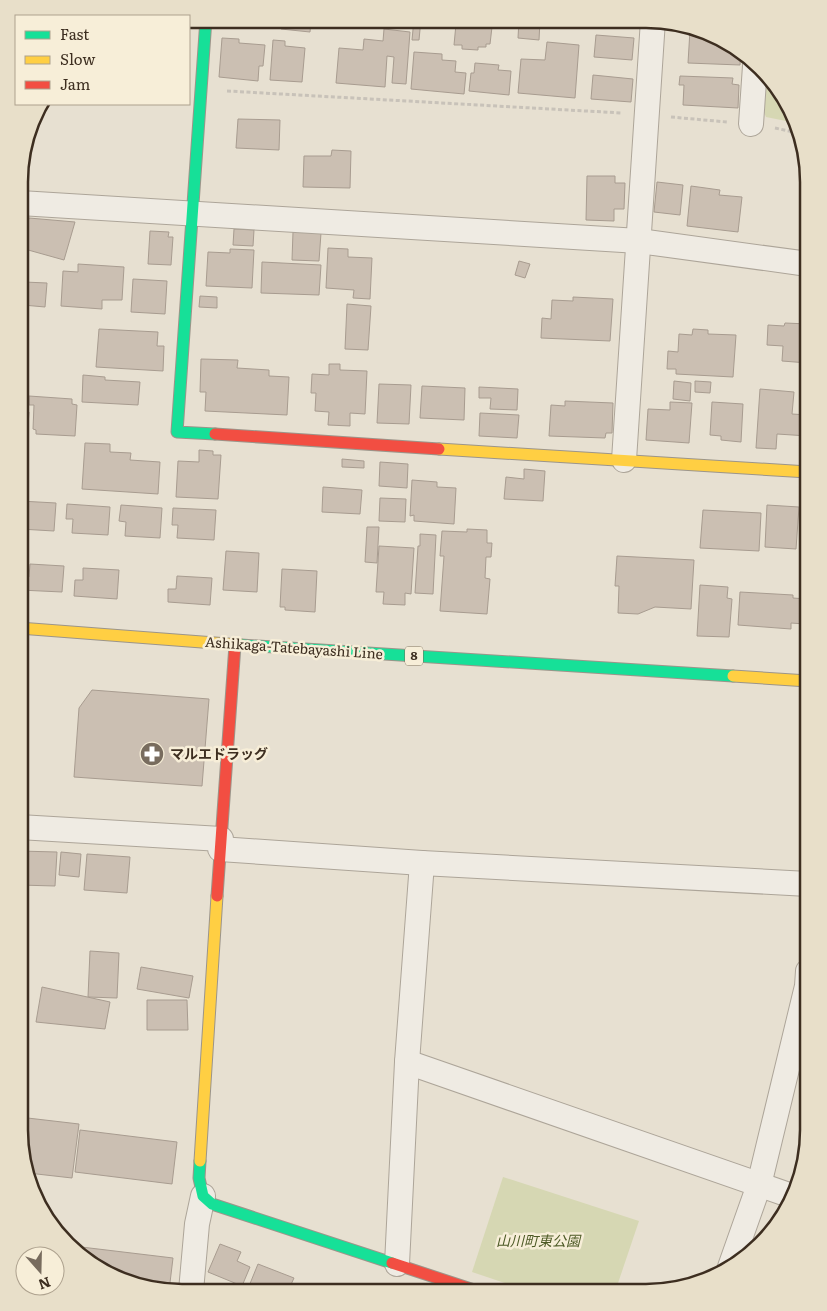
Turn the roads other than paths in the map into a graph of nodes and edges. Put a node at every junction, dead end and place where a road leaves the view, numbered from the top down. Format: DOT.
graph roads {
  1 [pos="205,28"];
  2 [pos="652,28"];
  3 [pos="754,74"];
  4 [pos="751,124"];
  5 [pos="28,203"];
  6 [pos="192,213"];
  7 [pos="639,241"];
  8 [pos="800,263"];
  9 [pos="624,460"];
  10 [pos="800,471"];
  11 [pos="28,629"];
  12 [pos="235,645"];
  13 [pos="799,679"];
  14 [pos="28,827"];
  15 [pos="221,844"];
  16 [pos="422,863"];
  17 [pos="799,884"];
  18 [pos="799,1018"];
  19 [pos="407,1062"];
  20 [pos="759,1185"];
  21 [pos="785,1194"];
  22 [pos="203,1196"];
  23 [pos="734,1255"];
  24 [pos="397,1264"];
  25 [pos="192,1284"];
  26 [pos="456,1284"];
  1 -- 6 [label="street"];
  2 -- 7 [label="street"];
  3 -- 4 [label="street"];
  5 -- 6 [label="street"];
  6 -- 7 [label="street"];
  6 -- 9 [label="street"];
  7 -- 8 [label="street"];
  7 -- 9 [label="street"];
  9 -- 10 [label="street"];
  11 -- 12 [label="street, Ashikaga-Tatebayashi Line / 8"];
  12 -- 13 [label="street, Ashikaga-Tatebayashi Line / 8"];
  12 -- 15 [label="street"];
  14 -- 15 [label="street"];
  15 -- 16 [label="street"];
  15 -- 22 [label="street"];
  16 -- 17 [label="street"];
  16 -- 19 [label="street"];
  18 -- 20 [label="street"];
  19 -- 20 [label="street"];
  19 -- 24 [label="street"];
  20 -- 21 [label="street"];
  20 -- 23 [label="street"];
  22 -- 24 [label="street"];
  22 -- 25 [label="street"];
  24 -- 26 [label="street"];
}
